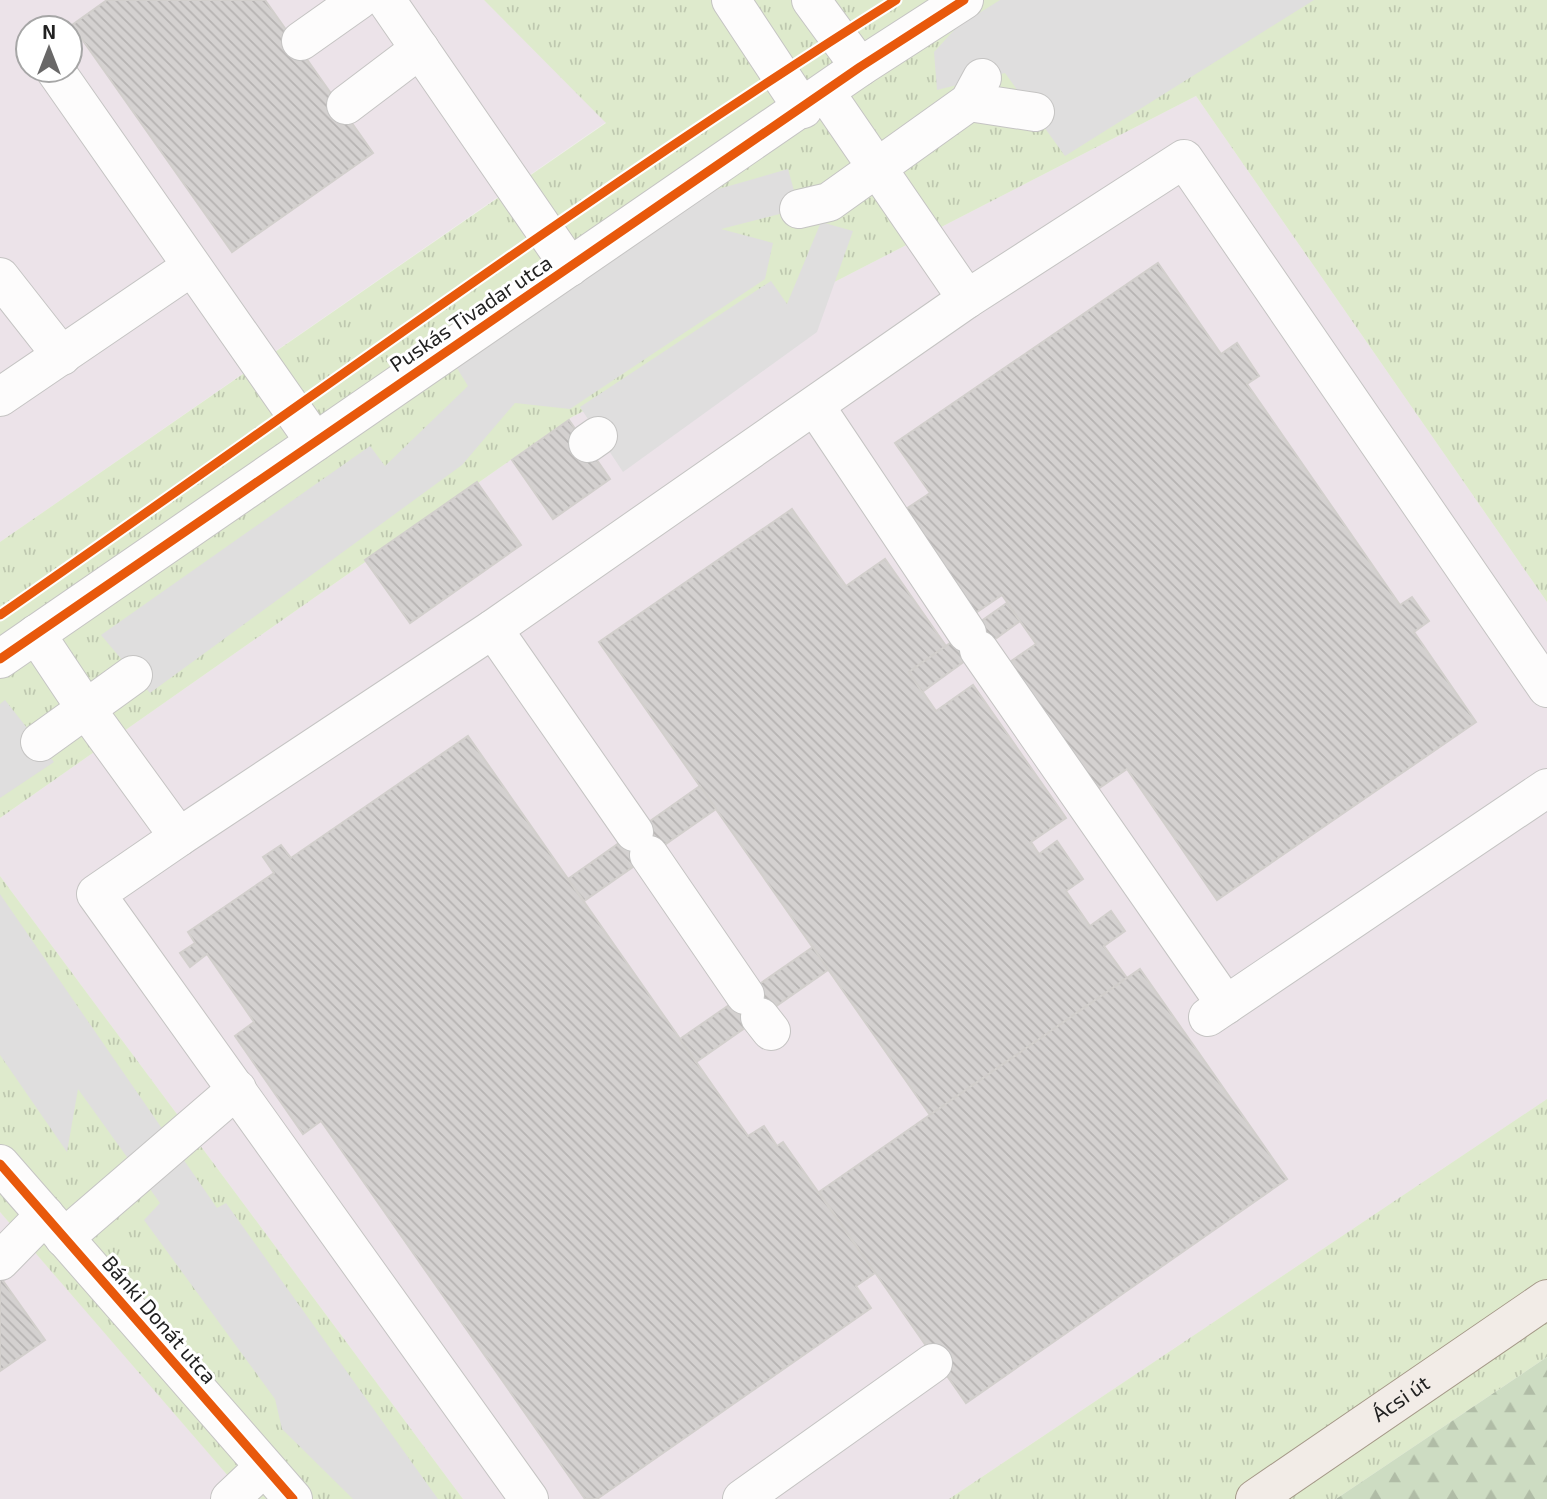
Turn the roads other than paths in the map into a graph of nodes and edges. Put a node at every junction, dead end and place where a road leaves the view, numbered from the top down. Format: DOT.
graph roads {
  1 [pos="359,0"];
  2 [pos="386,0"];
  3 [pos="731,0"];
  4 [pos="811,0"];
  5 [pos="964,0"];
  6 [pos="301,41"];
  7 [pos="420,49"];
  8 [pos="860,67"];
  9 [pos="65,84"];
  10 [pos="814,100"];
  11 [pos="346,105"];
  12 [pos="1035,112"];
  13 [pos="878,167"];
  14 [pos="816,211"];
  15 [pos="191,267"];
  16 [pos="570,267"];
  17 [pos="0,277"];
  18 [pos="967,299"];
  19 [pos="62,356"];
  20 [pos="0,397"];
  21 [pos="815,406"];
  22 [pos="315,442"];
  23 [pos="493,629"];
  24 [pos="36,634"];
  25 [pos="0,659"];
  26 [pos="133,675"];
  27 [pos="1547,688"];
  28 [pos="86,709"];
  29 [pos="40,742"];
  30 [pos="1547,788"];
  31 [pos="178,837"];
  32 [pos="759,1014"];
  33 [pos="237,1089"];
  34 [pos="0,1164"];
  35 [pos="55,1226"];
  36 [pos="0,1261"];
  37 [pos="1547,1299"];
  38 [pos="933,1363"];
  39 [pos="264,1467"];
  40 [pos="230,1499"];
  41 [pos="293,1499"];
  42 [pos="529,1499"];
  43 [pos="742,1499"];
  44 [pos="1255,1499"];
  1 -- 6 [label="street"];
  2 -- 7 [label="street"];
  3 -- 10 [label="street"];
  4 -- 8 [label="street"];
  5 -- 8 [label="street, Puskás Tivadar utca"];
  7 -- 11 [label="street"];
  7 -- 16 [label="street"];
  8 -- 10 [label="street, Puskás Tivadar utca"];
  9 -- 15 [label="street"];
  10 -- 13 [label="street"];
  10 -- 16 [label="street, Puskás Tivadar utca"];
  12 -- 13 [label="street"];
  13 -- 14 [label="street"];
  13 -- 18 [label="street"];
  15 -- 19 [label="street"];
  15 -- 22 [label="street"];
  16 -- 22 [label="street, Puskás Tivadar utca"];
  17 -- 19 [label="street"];
  18 -- 21 [label="street"];
  18 -- 27 [label="street"];
  19 -- 20 [label="street"];
  21 -- 23 [label="street"];
  21 -- 30 [label="street"];
  22 -- 24 [label="street, Puskás Tivadar utca"];
  23 -- 31 [label="street"];
  23 -- 32 [label="street"];
  24 -- 25 [label="street, Puskás Tivadar utca"];
  24 -- 28 [label="street"];
  26 -- 28 [label="street"];
  28 -- 29 [label="street"];
  28 -- 31 [label="street"];
  31 -- 33 [label="street"];
  33 -- 35 [label="street"];
  33 -- 42 [label="street"];
  34 -- 35 [label="street, Bánki Donát utca"];
  35 -- 36 [label="street"];
  35 -- 39 [label="street, Bánki Donát utca"];
  37 -- 44 [label="main road, Ácsi út"];
  38 -- 43 [label="street"];
  39 -- 40 [label="street"];
  39 -- 41 [label="street, Bánki Donát utca"];
}
